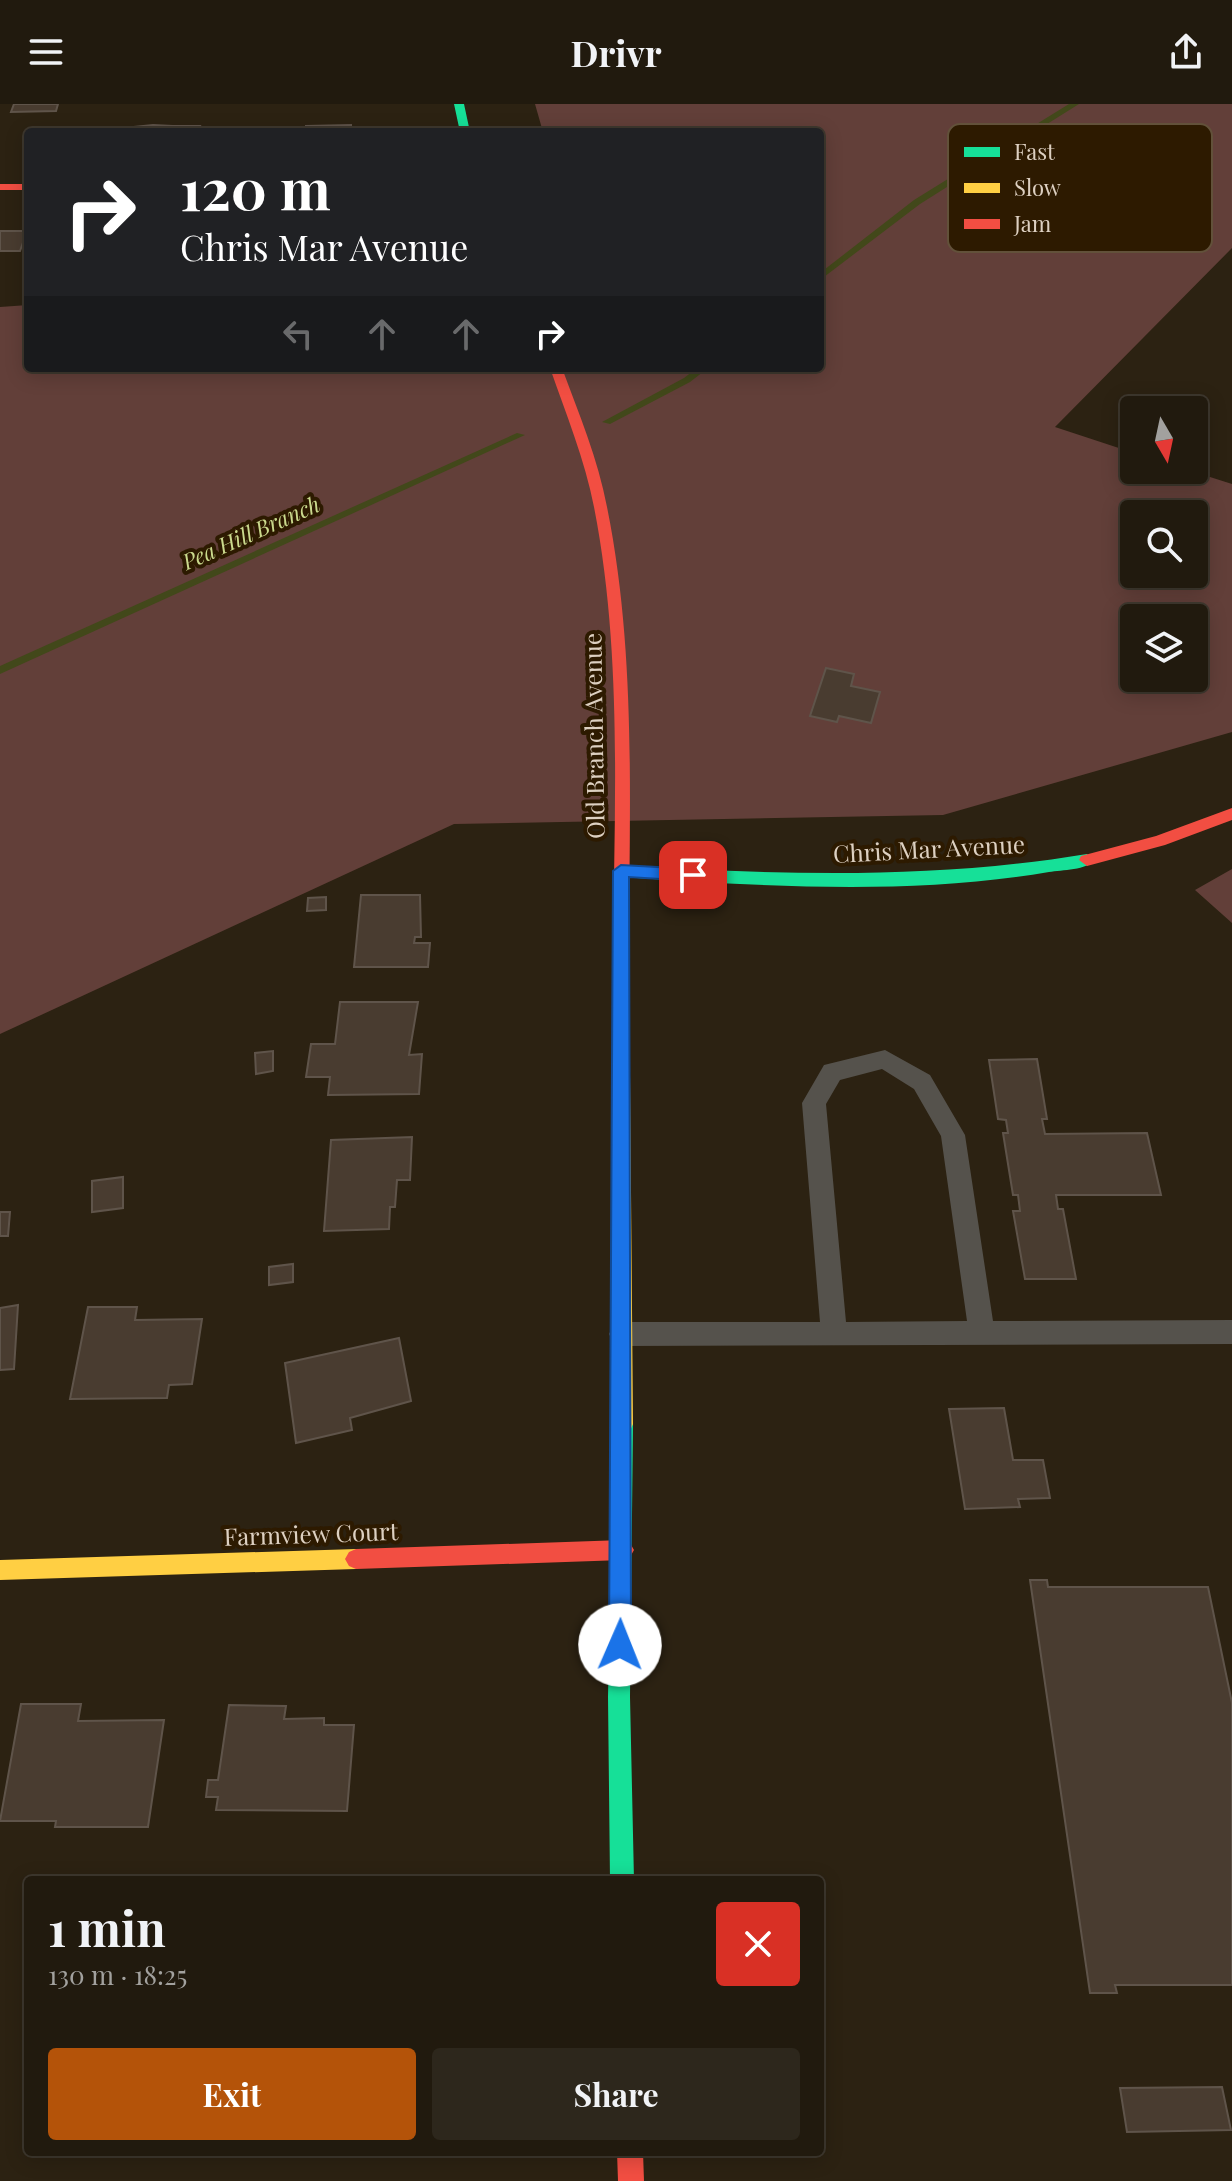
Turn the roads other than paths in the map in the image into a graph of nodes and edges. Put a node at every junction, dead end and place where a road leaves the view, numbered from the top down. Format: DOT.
graph roads {
  1 [pos="459,104"];
  2 [pos="464,128"];
  3 [pos="0,187"];
  4 [pos="24,187"];
  5 [pos="557,372"];
  6 [pos="1232,814"];
  7 [pos="621,871"];
  8 [pos="1232,1332"];
  9 [pos="834,1333"];
  10 [pos="982,1333"];
  11 [pos="622,1334"];
  12 [pos="623,1550"];
  13 [pos="0,1570"];
  14 [pos="622,1876"];
  15 [pos="630,2156"];
  16 [pos="631,2181"];
  1 -- 2 [label="main road"];
  3 -- 4 [label="main road"];
  5 -- 7 [label="main road, Old Branch Avenue"];
  6 -- 7 [label="main road, Chris Mar Avenue"];
  7 -- 11 [label="main road, Old Branch Avenue"];
  8 -- 10 [label="lane"];
  9 -- 10 [label="lane"];
  9 -- 10 [label="lane"];
  9 -- 11 [label="lane"];
  11 -- 12 [label="main road, Old Branch Avenue"];
  12 -- 13 [label="main road, Farmview Court"];
  12 -- 14 [label="main road, Old Branch Avenue"];
  15 -- 16 [label="main road"];
}
